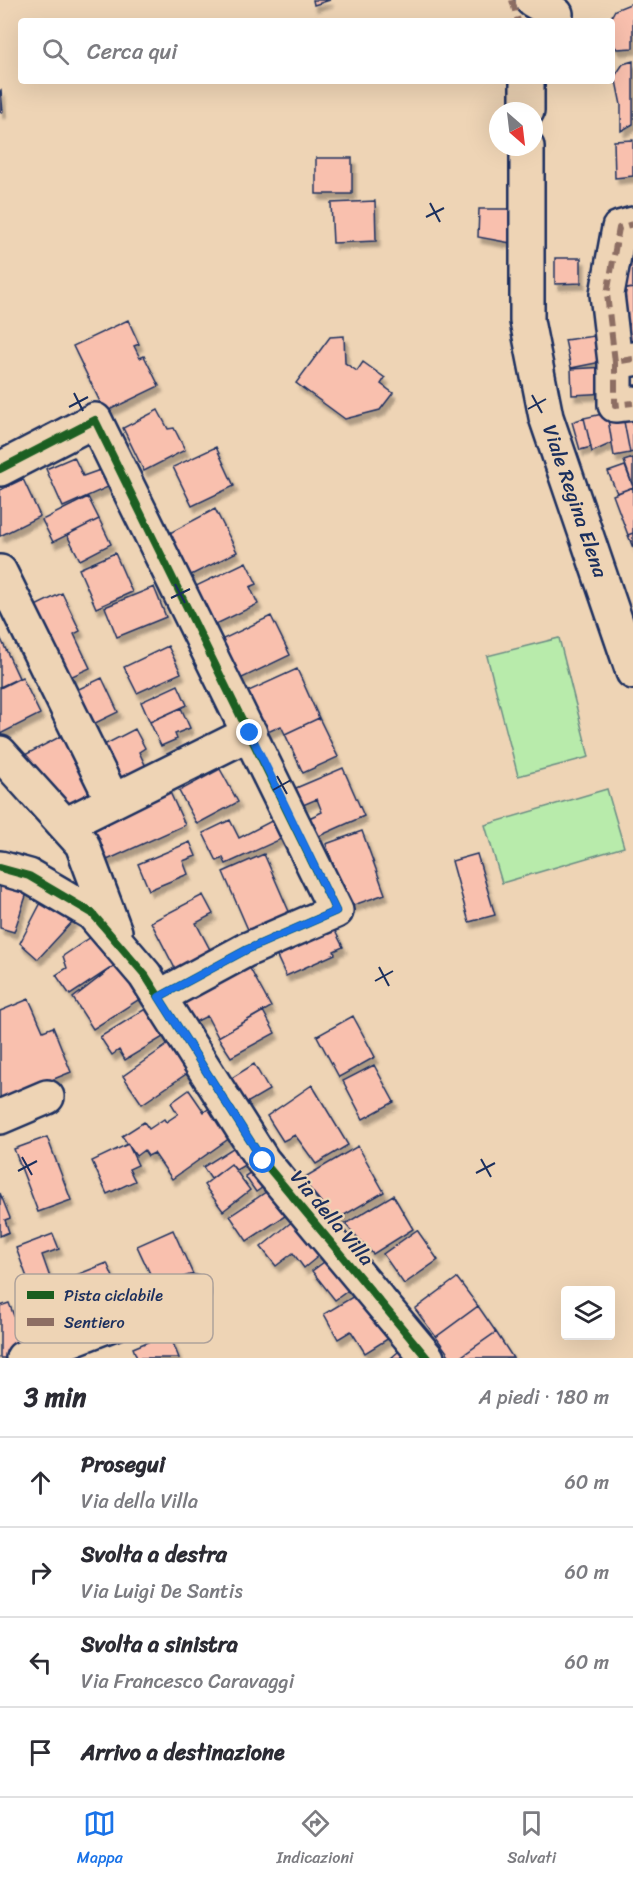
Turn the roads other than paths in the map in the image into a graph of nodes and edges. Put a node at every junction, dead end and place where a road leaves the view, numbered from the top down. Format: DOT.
graph roads {
  1 [pos="527,84"];
  2 [pos="527,102"];
  3 [pos="527,156"];
  4 [pos="633,224"];
  5 [pos="624,360"];
  6 [pos="633,403"];
  7 [pos="0,469"];
  8 [pos="0,572"];
  9 [pos="633,672"];
  10 [pos="250,733"];
  11 [pos="0,753"];
  12 [pos="113,801"];
  13 [pos="65,825"];
  14 [pos="0,868"];
  15 [pos="121,947"];
  16 [pos="159,997"];
  17 [pos="47,1097"];
  18 [pos="0,1117"];
  19 [pos="62,1343"];
  20 [pos="23,1358"];
  21 [pos="426,1358"];
  1 -- 2 [label="street"];
  3 -- 9 [label="street, Viale Regina Elena"];
  4 -- 5 [label="street"];
  5 -- 6 [label="street"];
  7 -- 10 [label="street"];
  8 -- 12 [label="street"];
  10 -- 12 [label="street"];
  10 -- 16 [label="street"];
  11 -- 13 [label="street"];
  12 -- 13 [label="street"];
  13 -- 15 [label="street"];
  14 -- 15 [label="street, Via della Villa"];
  15 -- 16 [label="street, Via della Villa"];
  16 -- 21 [label="street, Via della Villa"];
  17 -- 18 [label="street"];
  19 -- 20 [label="street"];
}
